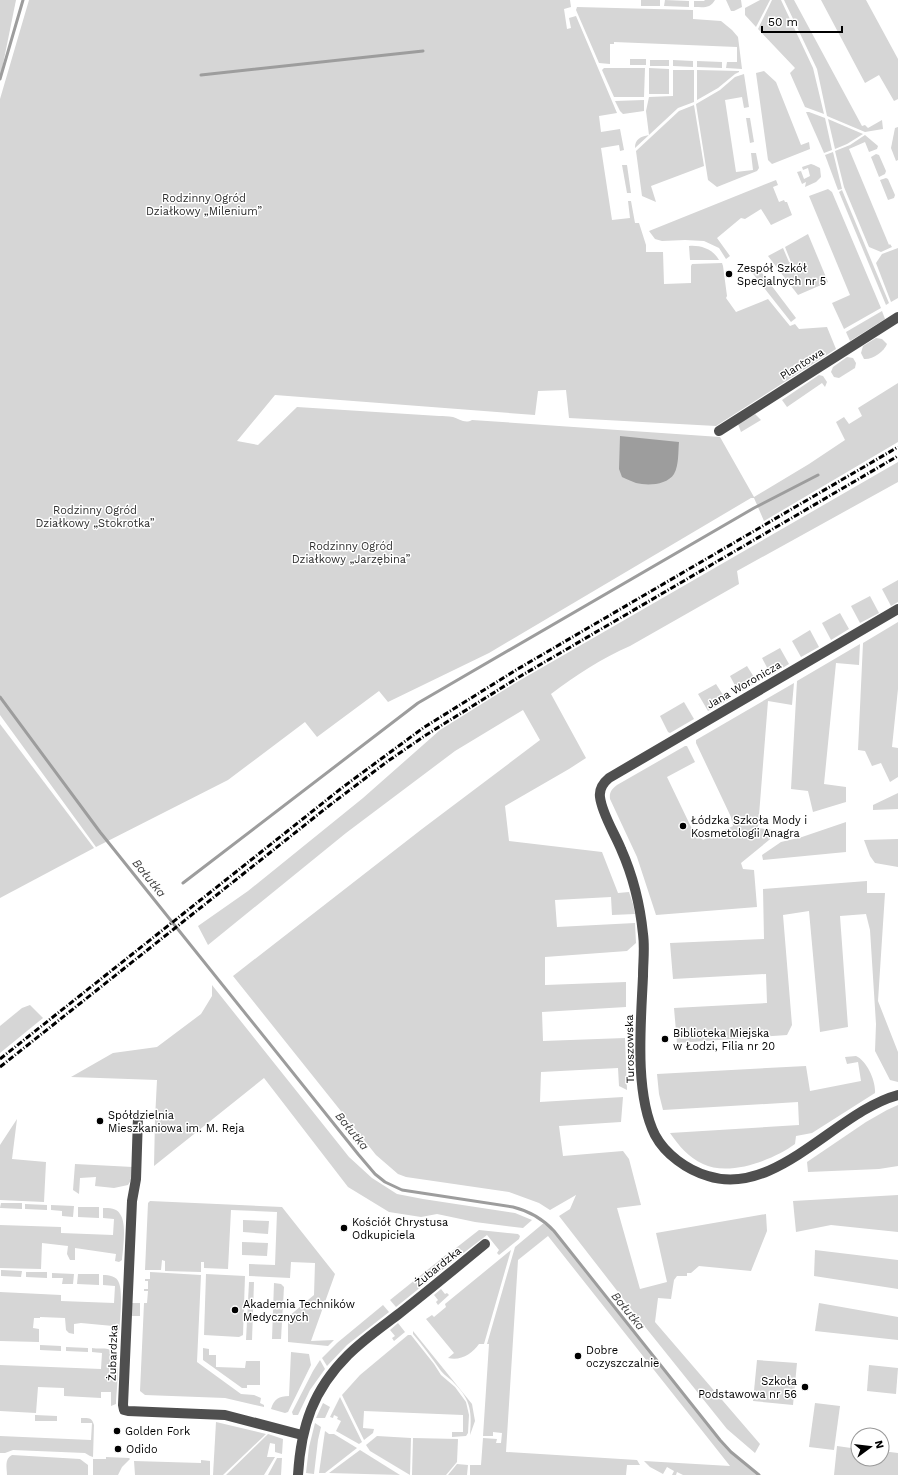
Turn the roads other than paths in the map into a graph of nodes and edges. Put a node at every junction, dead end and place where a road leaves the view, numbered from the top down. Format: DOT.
graph roads {
  1 [pos="898,317"];
  2 [pos="718,431"];
  3 [pos="898,609"];
  4 [pos="603,783"];
  5 [pos="898,1095"];
  6 [pos="138,1117"];
  7 [pos="485,1244"];
  8 [pos="302,1435"];
  9 [pos="298,1475"];
  1 -- 2 [label="street, Plantowa"];
  3 -- 4 [label="street, Jana Woronicza"];
  4 -- 5 [label="street, Turoszowska"];
  6 -- 8 [label="street, Żubardzka"];
  7 -- 8 [label="street, Żubardzka"];
  8 -- 9 [label="street, Żubardzka"];
}
